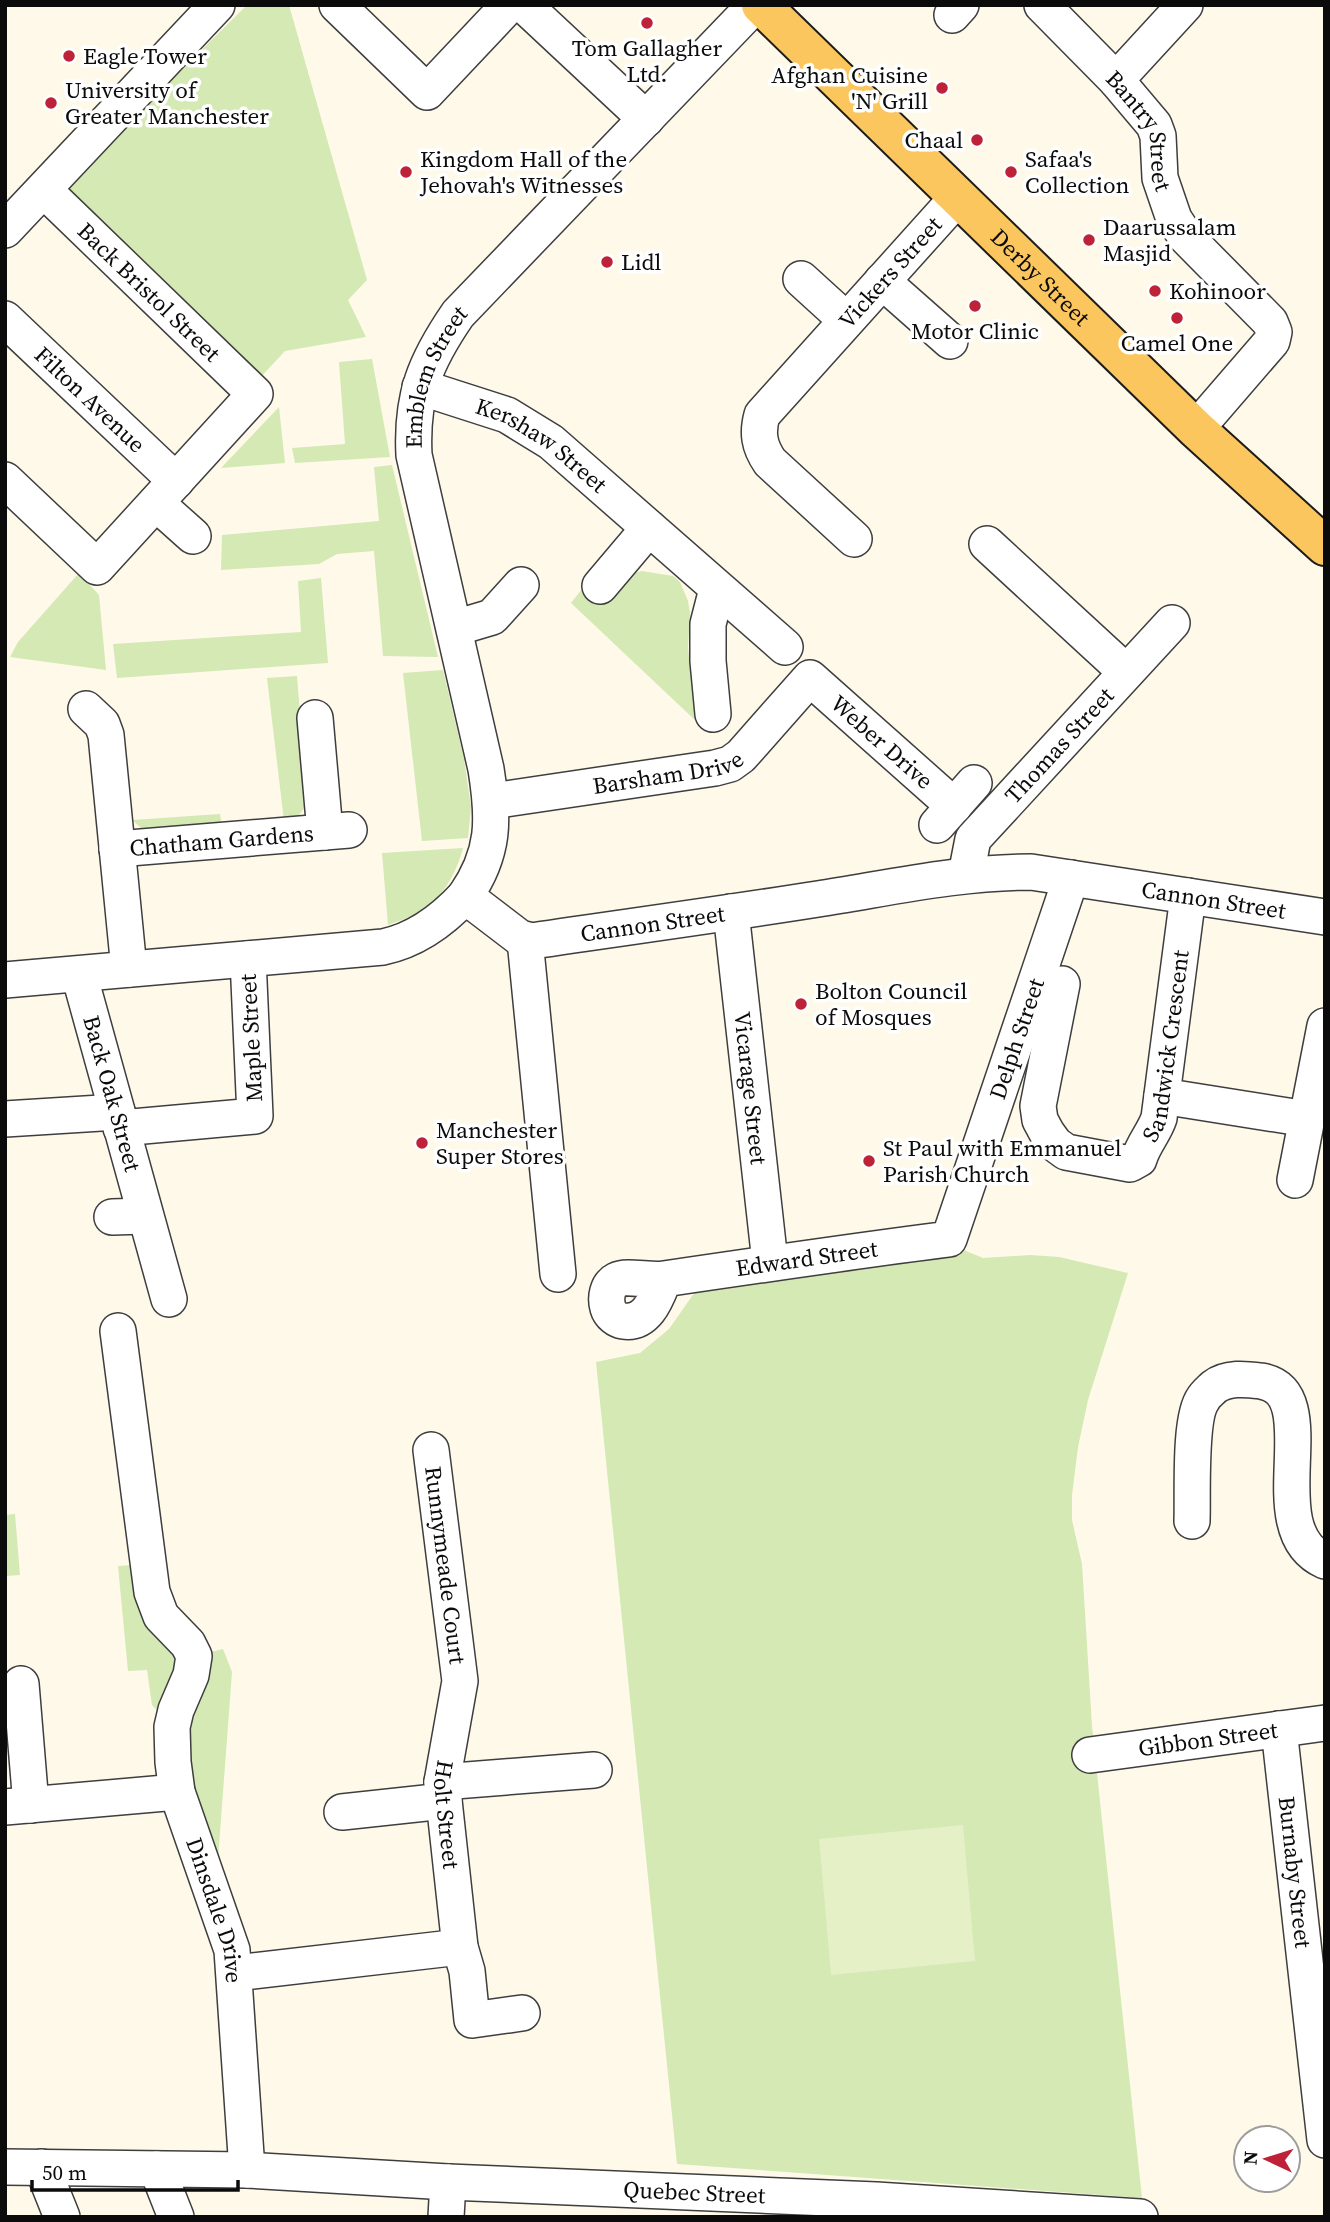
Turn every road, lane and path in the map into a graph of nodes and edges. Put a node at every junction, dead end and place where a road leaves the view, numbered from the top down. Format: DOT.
graph roads {
  1 [pos="217,5"];
  2 [pos="338,5"];
  3 [pos="509,5"];
  4 [pos="524,5"];
  5 [pos="755,5"];
  6 [pos="761,5"];
  7 [pos="1042,5"];
  8 [pos="1185,5"];
  9 [pos="1116,80"];
  10 [pos="646,119"];
  11 [pos="44,190"];
  12 [pos="958,197"];
  13 [pos="5,230"];
  14 [pos="801,279"];
  15 [pos="882,281"];
  16 [pos="5,319"];
  17 [pos="846,320"];
  18 [pos="950,341"];
  19 [pos="420,387"];
  20 [pos="1196,429"];
  21 [pos="5,480"];
  22 [pos="166,492"];
  23 [pos="649,528"];
  24 [pos="193,536"];
  25 [pos="854,539"];
  26 [pos="987,544"];
  27 [pos="1325,546"];
  28 [pos="521,585"];
  29 [pos="600,586"];
  30 [pos="717,589"];
  31 [pos="1172,623"];
  32 [pos="455,628"];
  33 [pos="785,647"];
  34 [pos="1126,672"];
  35 [pos="810,678"];
  36 [pos="86,709"];
  37 [pos="713,714"];
  38 [pos="315,718"];
  39 [pos="492,801"];
  40 [pos="955,805"];
  41 [pos="117,849"];
  42 [pos="966,875"];
  43 [pos="1071,878"];
  44 [pos="465,896"];
  45 [pos="1188,896"];
  46 [pos="732,912"];
  47 [pos="1325,917"];
  48 [pos="525,940"];
  49 [pos="248,959"];
  50 [pos="128,969"];
  51 [pos="79,974"];
  52 [pos="5,980"];
  53 [pos="1062,985"];
  54 [pos="1325,1026"];
  55 [pos="1162,1096"];
  56 [pos="5,1119"];
  57 [pos="1307,1119"];
  58 [pos="119,1120"];
  59 [pos="1295,1180"];
  60 [pos="949,1239"];
  61 [pos="769,1262"];
  62 [pos="558,1274"];
  63 [pos="664,1279"];
  64 [pos="169,1298"];
  65 [pos="118,1331"];
  66 [pos="1314,1432"];
  67 [pos="430,1450"];
  68 [pos="1192,1521"];
  69 [pos="1325,1561"];
  70 [pos="460,1681"];
  71 [pos="21,1684"];
  72 [pos="1325,1723"];
  73 [pos="1279,1729"];
  74 [pos="1090,1755"];
  75 [pos="594,1770"];
  76 [pos="177,1792"];
  77 [pos="443,1792"];
  78 [pos="18,1806"];
  79 [pos="342,1812"];
  80 [pos="1313,1928"];
  81 [pos="463,1959"];
  82 [pos="235,1973"];
  83 [pos="522,2013"];
  84 [pos="1321,2078"];
  85 [pos="1325,2140"];
  86 [pos="5,2167"];
  87 [pos="41,2167"];
  88 [pos="157,2169"];
  89 [pos="247,2170"];
  90 [pos="448,2182"];
  91 [pos="645,2203"];
  92 [pos="62,2217"];
  93 [pos="176,2217"];
  94 [pos="446,2217"];
  95 [pos="1140,2217"];
  1 -- 11 [label="street"];
  2 -- 3 [label="street"];
  4 -- 10 [label="street"];
  5 -- 10 [label="street, Emblem Street"];
  6 -- 12 [label="main road, Derby Street"];
  7 -- 9 [label="street, Bantry Street"];
  8 -- 9 [label="street"];
  9 -- 20 [label="street, Bantry Street"];
  10 -- 19 [label="street, Emblem Street"];
  11 -- 13 [label="street"];
  11 -- 22 [label="street, Back Bristol Street"];
  12 -- 15 [label="street, Vickers Street"];
  12 -- 20 [label="main road, Derby Street"];
  14 -- 17 [label="street"];
  15 -- 17 [label="street, Vickers Street"];
  15 -- 18 [label="street"];
  16 -- 22 [label="street, Filton Avenue"];
  17 -- 25 [label="street, Vickers Street"];
  19 -- 23 [label="street, Kershaw Street"];
  19 -- 32 [label="street, Emblem Street"];
  20 -- 27 [label="main road, Derby Street"];
  21 -- 22 [label="street"];
  22 -- 24 [label="street, Filton Avenue"];
  23 -- 29 [label="street"];
  23 -- 30 [label="street, Kershaw Street"];
  26 -- 34 [label="street"];
  28 -- 32 [label="street"];
  30 -- 33 [label="street, Kershaw Street"];
  30 -- 37 [label="street"];
  31 -- 34 [label="street, Thomas Street"];
  32 -- 39 [label="street, Emblem Street"];
  34 -- 42 [label="street, Thomas Street"];
  35 -- 39 [label="street, Barsham Drive"];
  35 -- 40 [label="street, Weber Drive"];
  36 -- 41 [label="street, Chatham Gardens"];
  38 -- 41 [label="street, Chatham Gardens"];
  39 -- 44 [label="street, Emblem Street"];
  41 -- 50 [label="street, Chatham Gardens"];
  42 -- 43 [label="street, Cannon Street"];
  42 -- 46 [label="street, Cannon Street"];
  43 -- 45 [label="street, Cannon Street"];
  43 -- 60 [label="street, Delph Street"];
  44 -- 48 [label="street"];
  44 -- 49 [label="street"];
  45 -- 47 [label="street, Cannon Street"];
  45 -- 55 [label="street, Sandwick Crescent"];
  46 -- 48 [label="street, Cannon Street"];
  46 -- 61 [label="street, Vicarage Street"];
  48 -- 62 [label="street"];
  49 -- 50 [label="street"];
  49 -- 58 [label="street, Maple Street"];
  50 -- 51 [label="street"];
  51 -- 52 [label="street"];
  51 -- 58 [label="street, Back Oak Street"];
  53 -- 55 [label="street, Sandwick Crescent"];
  54 -- 57 [label="street"];
  55 -- 57 [label="street"];
  56 -- 58 [label="street"];
  57 -- 59 [label="street"];
  58 -- 64 [label="street, Back Oak Street"];
  60 -- 61 [label="street, Edward Street"];
  61 -- 63 [label="street, Edward Street"];
  65 -- 76 [label="street, Dinsdale Drive"];
  66 -- 68 [label="street"];
  66 -- 69 [label="street"];
  67 -- 70 [label="street, Runnymeade Court"];
  70 -- 77 [label="street, Holt Street"];
  71 -- 78 [label="street"];
  72 -- 73 [label="street, Gibbon Street"];
  73 -- 74 [label="street, Gibbon Street"];
  73 -- 80 [label="street, Burnaby Street"];
  75 -- 77 [label="street"];
  76 -- 78 [label="street"];
  76 -- 82 [label="street, Dinsdale Drive"];
  77 -- 79 [label="street"];
  77 -- 81 [label="street, Holt Street"];
  80 -- 84 [label="street, Burnaby Street"];
  81 -- 82 [label="street"];
  81 -- 83 [label="street, Holt Street"];
  82 -- 89 [label="street, Dinsdale Drive"];
  84 -- 85 [label="street, Burnaby Street"];
  86 -- 87 [label="street, Quebec Street"];
  87 -- 88 [label="street, Quebec Street"];
  87 -- 92 [label="street"];
  88 -- 89 [label="street, Quebec Street"];
  88 -- 93 [label="street"];
  89 -- 90 [label="street, Quebec Street"];
  90 -- 91 [label="street, Quebec Street"];
  90 -- 94 [label="street"];
  91 -- 95 [label="street, Quebec Street"];
}
